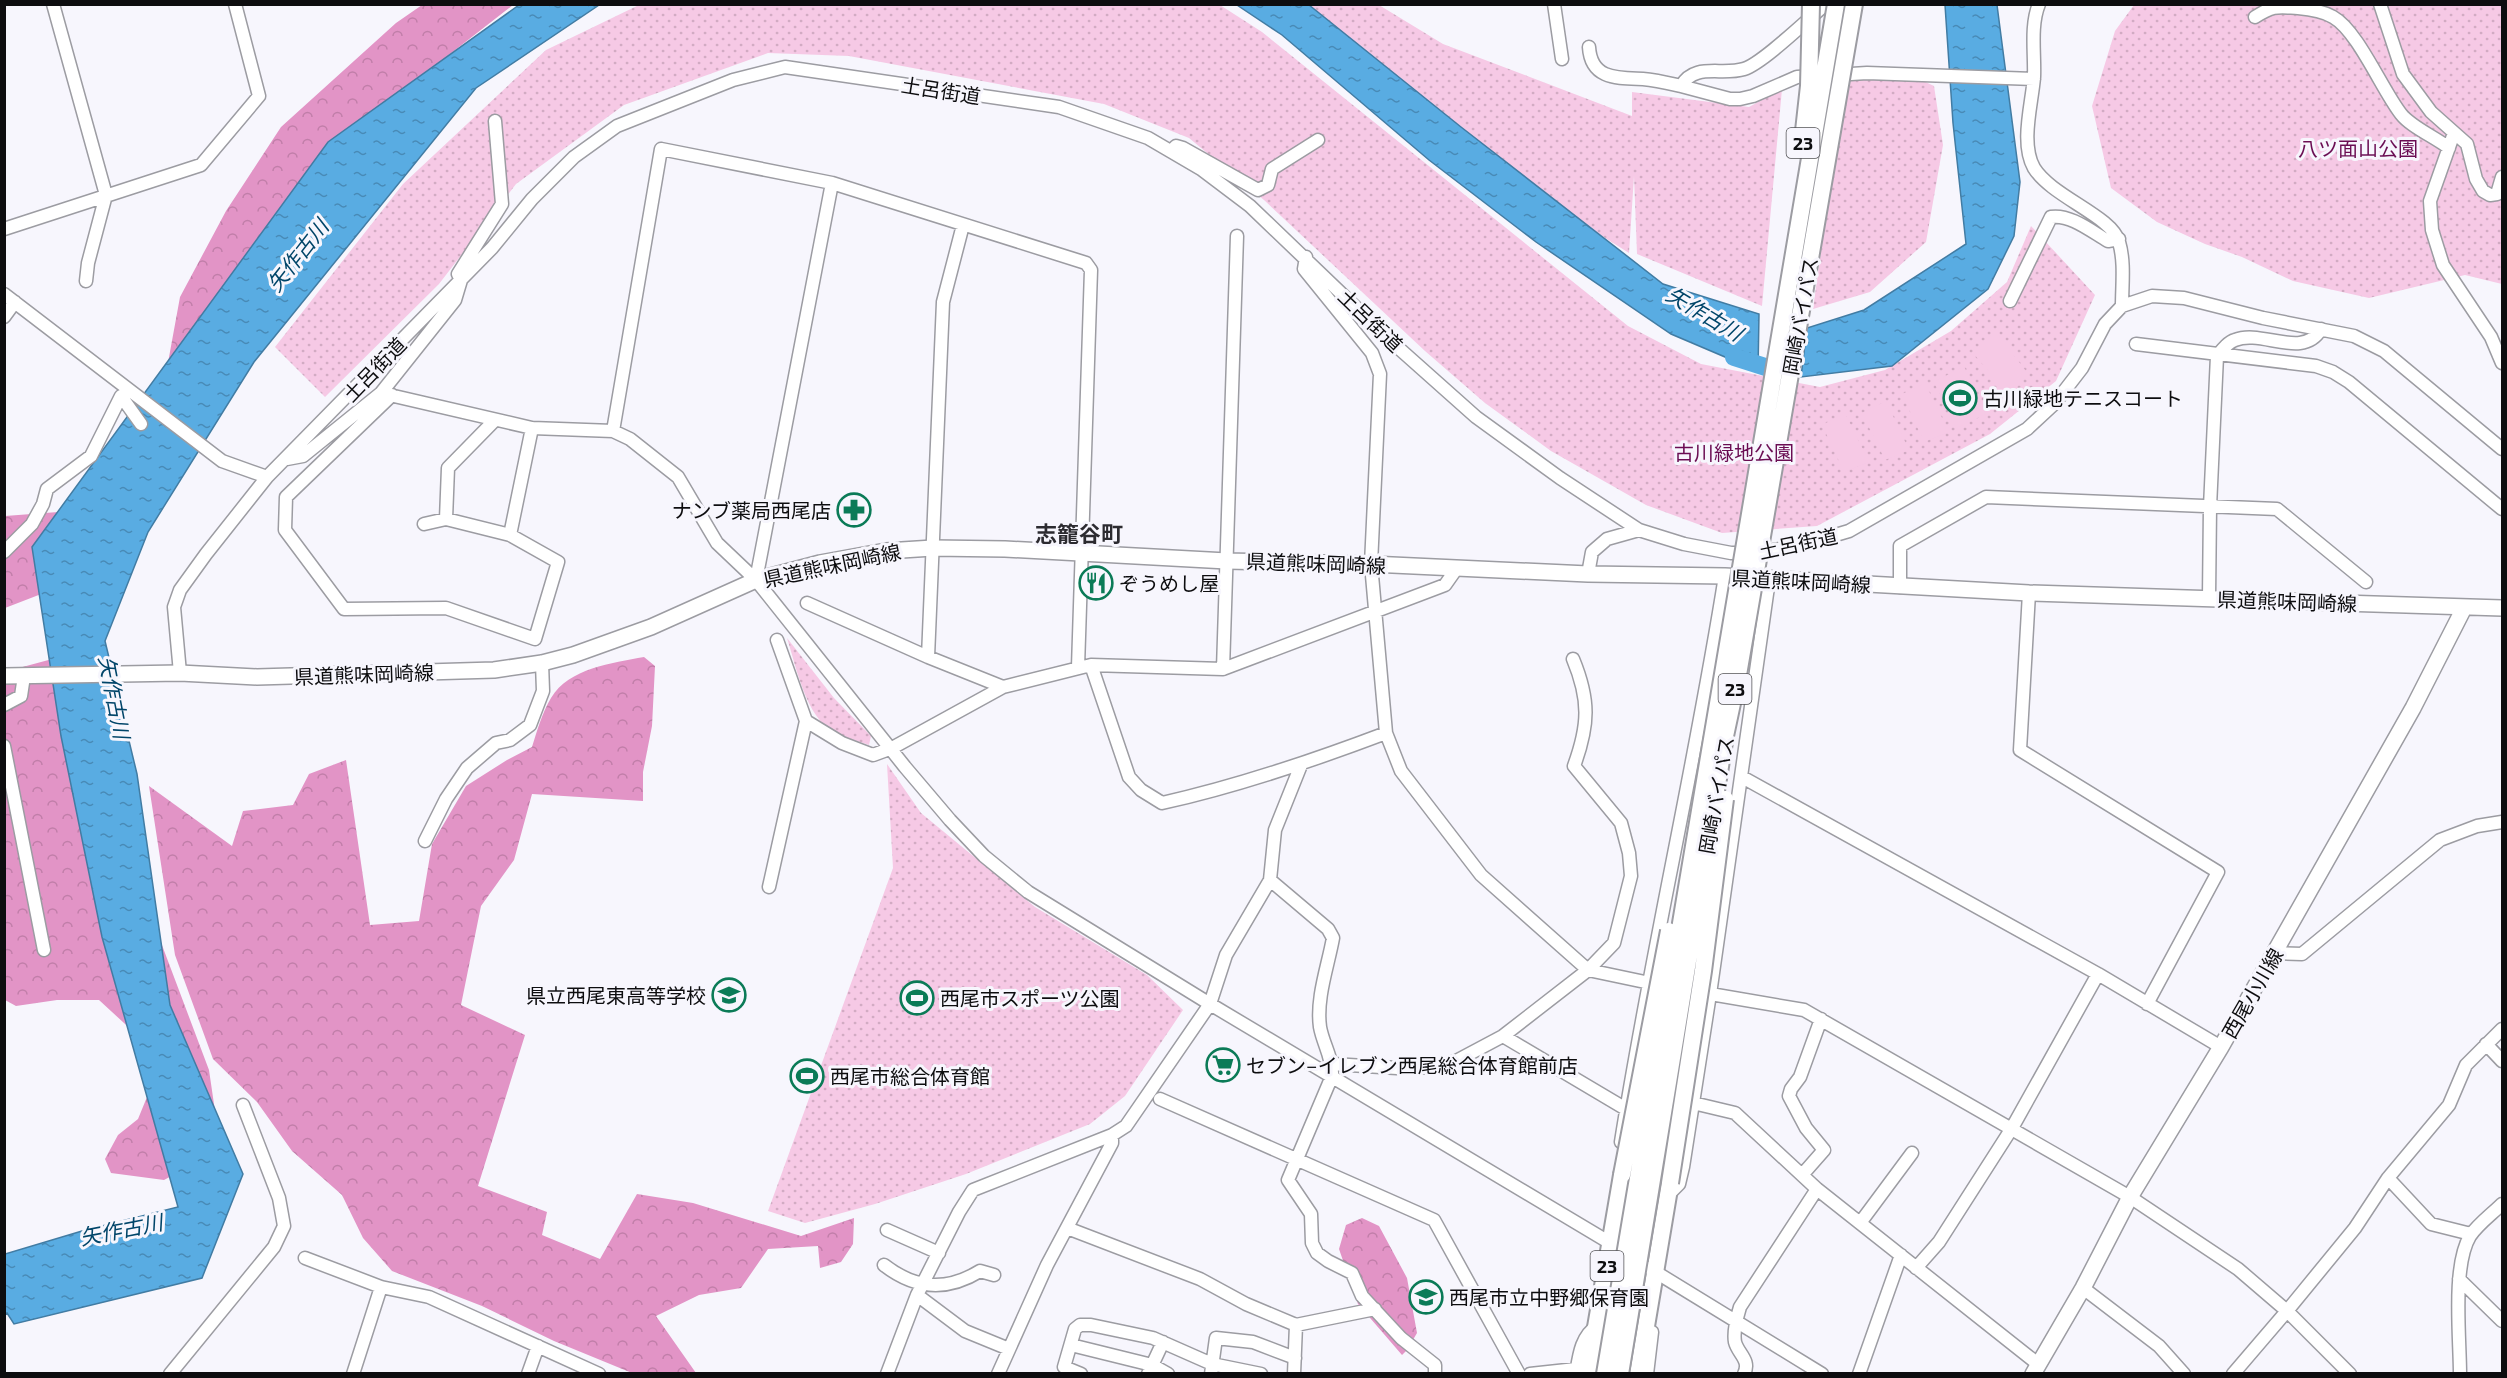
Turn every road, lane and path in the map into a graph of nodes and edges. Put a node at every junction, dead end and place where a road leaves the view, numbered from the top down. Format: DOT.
graph roads {
  1 [pos="53,4"];
  2 [pos="235,4"];
  3 [pos="1554,4"];
  4 [pos="1811,4"];
  5 [pos="1826,4"];
  6 [pos="1836,4"];
  7 [pos="1854,4"];
  8 [pos="2038,4"];
  9 [pos="2380,4"];
  10 [pos="2255,17"];
  11 [pos="1589,47"];
  12 [pos="1562,59"];
  13 [pos="2034,79"];
  14 [pos="1681,86"];
  15 [pos="495,121"];
  16 [pos="2454,134"];
  17 [pos="1318,140"];
  18 [pos="2449,148"];
  19 [pos="1171,151"];
  20 [pos="2502,177"];
  21 [pos="832,183"];
  22 [pos="106,195"];
  23 [pos="963,225"];
  24 [pos="4,229"];
  25 [pos="1238,236"];
  26 [pos="2119,239"];
  27 [pos="1306,257"];
  28 [pos="1790,279"];
  29 [pos="461,280"];
  30 [pos="86,281"];
  31 [pos="2122,282"];
  32 [pos="4,294"];
  33 [pos="2152,296"];
  34 [pos="2010,301"];
  35 [pos="15,302"];
  36 [pos="2122,306"];
  37 [pos="4,317"];
  38 [pos="2321,329"];
  39 [pos="2136,344"];
  40 [pos="2217,356"];
  41 [pos="2502,363"];
  42 [pos="123,392"];
  43 [pos="386,394"];
  44 [pos="495,420"];
  45 [pos="141,424"];
  46 [pos="532,428"];
  47 [pos="613,431"];
  48 [pos="2502,449"];
  49 [pos="287,459"];
  50 [pos="267,477"];
  51 [pos="2210,507"];
  52 [pos="2502,509"];
  53 [pos="446,519"];
  54 [pos="424,524"];
  55 [pos="1639,530"];
  56 [pos="510,535"];
  57 [pos="933,548"];
  58 [pos="4,552"];
  59 [pos="1082,553"];
  60 [pos="1227,561"];
  61 [pos="1371,564"];
  62 [pos="1457,568"];
  63 [pos="1588,574"];
  64 [pos="1725,576"];
  65 [pos="756,580"];
  66 [pos="1769,580"];
  67 [pos="2366,582"];
  68 [pos="1900,587"];
  69 [pos="2029,593"];
  70 [pos="2209,598"];
  71 [pos="807,603"];
  72 [pos="2464,608"];
  73 [pos="2502,608"];
  74 [pos="1374,610"];
  75 [pos="777,640"];
  76 [pos="928,657"];
  77 [pos="1573,659"];
  78 [pos="542,663"];
  79 [pos="1091,665"];
  80 [pos="1078,667"];
  81 [pos="1223,669"];
  82 [pos="180,672"];
  83 [pos="4,676"];
  84 [pos="24,676"];
  85 [pos="1003,687"];
  86 [pos="4,705"];
  87 [pos="806,721"];
  88 [pos="1386,733"];
  89 [pos="1725,736"];
  90 [pos="4,746"];
  91 [pos="892,748"];
  92 [pos="1301,765"];
  93 [pos="1705,774"];
  94 [pos="1742,777"];
  95 [pos="2502,822"];
  96 [pos="425,841"];
  97 [pos="1270,880"];
  98 [pos="769,887"];
  99 [pos="44,950"];
  100 [pos="2274,953"];
  101 [pos="1588,970"];
  102 [pos="2098,974"];
  103 [pos="1648,983"];
  104 [pos="1710,994"];
  105 [pos="1210,1004"];
  106 [pos="2147,1004"];
  107 [pos="1821,1019"];
  108 [pos="2502,1029"];
  109 [pos="1503,1035"];
  110 [pos="2486,1044"];
  111 [pos="2221,1047"];
  112 [pos="2502,1061"];
  113 [pos="1332,1070"];
  114 [pos="1160,1099"];
  115 [pos="1693,1103"];
  116 [pos="243,1105"];
  117 [pos="1626,1109"];
  118 [pos="2012,1128"];
  119 [pos="1112,1135"];
  120 [pos="1912,1153"];
  121 [pos="1297,1159"];
  122 [pos="1802,1175"];
  123 [pos="2388,1178"];
  124 [pos="1669,1189"];
  125 [pos="1817,1189"];
  126 [pos="2130,1197"];
  127 [pos="2502,1204"];
  128 [pos="1617,1206"];
  129 [pos="1860,1222"];
  130 [pos="1067,1228"];
  131 [pos="887,1230"];
  132 [pos="2471,1234"];
  133 [pos="1611,1243"];
  134 [pos="939,1253"];
  135 [pos="1901,1254"];
  136 [pos="305,1258"];
  137 [pos="884,1265"];
  138 [pos="1916,1268"];
  139 [pos="1655,1272"];
  140 [pos="994,1275"];
  141 [pos="2459,1279"];
  142 [pos="381,1287"];
  143 [pos="2083,1288"];
  144 [pos="920,1290"];
  145 [pos="1375,1309"];
  146 [pos="2288,1311"];
  147 [pos="1736,1321"];
  148 [pos="2502,1321"];
  149 [pos="1296,1325"];
  150 [pos="1598,1325"];
  151 [pos="1163,1342"];
  152 [pos="1071,1345"];
  153 [pos="538,1346"];
  154 [pos="1009,1349"];
  155 [pos="1295,1358"];
  156 [pos="1150,1369"];
  157 [pos="1211,1369"];
  158 [pos="1642,1369"];
  159 [pos="2035,1369"];
  160 [pos="1580,1372"];
  161 [pos="170,1374"];
  162 [pos="353,1374"];
  163 [pos="528,1374"];
  164 [pos="599,1374"];
  165 [pos="887,1374"];
  166 [pos="998,1374"];
  167 [pos="1081,1374"];
  168 [pos="1168,1374"];
  169 [pos="1261,1374"];
  170 [pos="1294,1374"];
  171 [pos="1436,1374"];
  172 [pos="1519,1374"];
  173 [pos="1530,1374"];
  174 [pos="1605,1374"];
  175 [pos="1620,1374"];
  176 [pos="1744,1374"];
  177 [pos="1822,1374"];
  178 [pos="1859,1374"];
  179 [pos="2184,1374"];
  180 [pos="2233,1374"];
  181 [pos="2350,1374"];
  182 [pos="2460,1374"];
  1 -- 22 [label="street"];
  2 -- 22 [label="street"];
  3 -- 12 [label="street"];
  4 -- 28 [label="highway, 23, bridge"];
  5 -- 14 [label="street"];
  6 -- 28 [label="highway, 岡崎バイパス / 23, bridge"];
  7 -- 89 [label="highway, 岡崎バイパス / 23, bridge"];
  8 -- 13 [label="street"];
  9 -- 16 [label="street"];
  10 -- 18 [label="street"];
  11 -- 14 [label="street"];
  13 -- 14 [label="street"];
  13 -- 26 [label="street"];
  15 -- 29 [label="street"];
  16 -- 18 [label="street"];
  16 -- 20 [label="street"];
  17 -- 19 [label="street"];
  18 -- 41 [label="street"];
  19 -- 27 [label="street, 土呂街道"];
  19 -- 29 [label="street, 土呂街道"];
  21 -- 23 [label="street"];
  21 -- 47 [label="street"];
  21 -- 65 [label="street"];
  22 -- 24 [label="street"];
  22 -- 30 [label="street"];
  23 -- 57 [label="street"];
  23 -- 59 [label="street"];
  25 -- 60 [label="street"];
  26 -- 31 [label="street"];
  26 -- 34 [label="street"];
  27 -- 55 [label="street, 土呂街道"];
  27 -- 61 [label="street"];
  28 -- 93 [label="highway, 岡崎バイパス / 23, bridge"];
  29 -- 43 [label="street"];
  29 -- 49 [label="street, 土呂街道"];
  31 -- 33 [label="street"];
  31 -- 36 [label="street"];
  32 -- 35 [label="street"];
  33 -- 36 [label="street"];
  33 -- 38 [label="street"];
  35 -- 37 [label="street"];
  35 -- 42 [label="street"];
  36 -- 55 [label="street, 土呂街道"];
  38 -- 40 [label="street"];
  38 -- 48 [label="street"];
  39 -- 40 [label="street"];
  40 -- 51 [label="street"];
  40 -- 52 [label="street"];
  42 -- 45 [label="street"];
  42 -- 50 [label="street"];
  42 -- 58 [label="street"];
  43 -- 44 [label="street"];
  43 -- 49 [label="street"];
  43 -- 56 [label="street"];
  44 -- 46 [label="street"];
  44 -- 53 [label="street"];
  46 -- 47 [label="street"];
  46 -- 56 [label="street"];
  47 -- 65 [label="street"];
  49 -- 50 [label="street"];
  50 -- 82 [label="street"];
  51 -- 67 [label="street"];
  51 -- 68 [label="street"];
  51 -- 70 [label="street"];
  53 -- 54 [label="street"];
  53 -- 56 [label="street"];
  55 -- 63 [label="street"];
  57 -- 59 [label="main road, 県道熊味岡崎線"];
  57 -- 65 [label="main road, 県道熊味岡崎線"];
  57 -- 76 [label="street"];
  59 -- 60 [label="main road, 県道熊味岡崎線"];
  59 -- 80 [label="street"];
  60 -- 61 [label="main road, 県道熊味岡崎線"];
  60 -- 81 [label="street"];
  61 -- 62 [label="main road, 県道熊味岡崎線"];
  61 -- 74 [label="street"];
  62 -- 63 [label="main road, 県道熊味岡崎線"];
  62 -- 74 [label="street"];
  63 -- 64 [label="main road, 県道熊味岡崎線"];
  64 -- 66 [label="main road, 県道熊味岡崎線"];
  64 -- 103 [label="street"];
  65 -- 78 [label="main road, 県道熊味岡崎線"];
  65 -- 91 [label="street"];
  66 -- 68 [label="main road, 県道熊味岡崎線"];
  66 -- 94 [label="street"];
  68 -- 69 [label="main road, 県道熊味岡崎線"];
  69 -- 70 [label="main road, 県道熊味岡崎線"];
  69 -- 106 [label="street"];
  70 -- 72 [label="main road, 県道熊味岡崎線"];
  71 -- 76 [label="street"];
  72 -- 73 [label="main road, 県道熊味岡崎線"];
  72 -- 100 [label="main road, 西尾小川線"];
  74 -- 81 [label="street"];
  74 -- 88 [label="street"];
  75 -- 87 [label="street"];
  76 -- 85 [label="street"];
  77 -- 101 [label="street"];
  78 -- 82 [label="main road, 県道熊味岡崎線"];
  78 -- 96 [label="street"];
  79 -- 80 [label="street"];
  79 -- 81 [label="street"];
  79 -- 92 [label="street"];
  80 -- 85 [label="street"];
  82 -- 84 [label="main road, 県道熊味岡崎線"];
  83 -- 84 [label="main road, 県道熊味岡崎線"];
  84 -- 86 [label="street"];
  85 -- 91 [label="street"];
  87 -- 91 [label="street"];
  87 -- 98 [label="street"];
  88 -- 92 [label="street"];
  88 -- 101 [label="street"];
  89 -- 124 [label="highway, 23, bridge"];
  89 -- 175 [label="highway, 岡崎バイパス / 23, bridge"];
  90 -- 99 [label="street"];
  91 -- 105 [label="street"];
  92 -- 97 [label="street"];
  93 -- 128 [label="highway, 23, bridge"];
  93 -- 174 [label="highway, 岡崎バイパス / 23, bridge"];
  94 -- 102 [label="street"];
  94 -- 104 [label="street"];
  95 -- 100 [label="street"];
  97 -- 105 [label="street"];
  97 -- 113 [label="street"];
  100 -- 111 [label="main road, 西尾小川線"];
  101 -- 103 [label="street"];
  101 -- 109 [label="street"];
  102 -- 106 [label="street"];
  102 -- 118 [label="street"];
  103 -- 104 [label="street"];
  103 -- 117 [label="street"];
  104 -- 107 [label="street"];
  104 -- 115 [label="street"];
  105 -- 113 [label="street"];
  105 -- 119 [label="street"];
  106 -- 111 [label="street"];
  107 -- 118 [label="street"];
  107 -- 122 [label="street"];
  108 -- 110 [label="street"];
  109 -- 113 [label="street"];
  109 -- 117 [label="street"];
  110 -- 112 [label="street"];
  110 -- 123 [label="street"];
  111 -- 126 [label="main road, 西尾小川線"];
  113 -- 121 [label="street"];
  113 -- 133 [label="street"];
  114 -- 121 [label="street"];
  115 -- 122 [label="street"];
  115 -- 124 [label="street"];
  116 -- 161 [label="street"];
  117 -- 128 [label="street"];
  118 -- 126 [label="street"];
  118 -- 138 [label="street"];
  119 -- 130 [label="street"];
  119 -- 134 [label="street"];
  120 -- 129 [label="street"];
  121 -- 145 [label="street"];
  121 -- 172 [label="street"];
  122 -- 125 [label="street"];
  123 -- 132 [label="street"];
  123 -- 146 [label="street"];
  124 -- 139 [label="highway, 23"];
  125 -- 129 [label="street"];
  125 -- 147 [label="street"];
  126 -- 143 [label="main road, 西尾小川線"];
  126 -- 146 [label="street"];
  127 -- 132 [label="street"];
  128 -- 133 [label="highway, 23"];
  129 -- 135 [label="street"];
  130 -- 149 [label="street"];
  130 -- 154 [label="street"];
  131 -- 134 [label="street"];
  132 -- 141 [label="street"];
  133 -- 139 [label="street"];
  133 -- 150 [label="highway, 23"];
  134 -- 144 [label="street"];
  135 -- 138 [label="street"];
  135 -- 178 [label="street"];
  136 -- 142 [label="street"];
  137 -- 144 [label="street"];
  138 -- 159 [label="street"];
  139 -- 147 [label="street"];
  139 -- 158 [label="highway, 23"];
  140 -- 144 [label="street"];
  141 -- 148 [label="street"];
  141 -- 182 [label="street"];
  142 -- 153 [label="street"];
  142 -- 162 [label="street"];
  143 -- 159 [label="main road, 西尾小川線"];
  143 -- 179 [label="street"];
  144 -- 154 [label="street"];
  144 -- 165 [label="street"];
  145 -- 149 [label="street"];
  145 -- 171 [label="street"];
  146 -- 180 [label="street"];
  146 -- 181 [label="street"];
  147 -- 176 [label="street"];
  147 -- 177 [label="street"];
  149 -- 155 [label="street"];
  150 -- 160 [label="highway, 23"];
  150 -- 160 [label="street"];
  151 -- 152 [label="street"];
  151 -- 156 [label="street"];
  151 -- 157 [label="street"];
  152 -- 156 [label="street"];
  152 -- 167 [label="street"];
  153 -- 163 [label="street"];
  153 -- 164 [label="street"];
  154 -- 166 [label="street"];
  155 -- 157 [label="street"];
  155 -- 170 [label="street"];
  156 -- 168 [label="street"];
  157 -- 169 [label="street"];
  160 -- 173 [label="street"];
}
